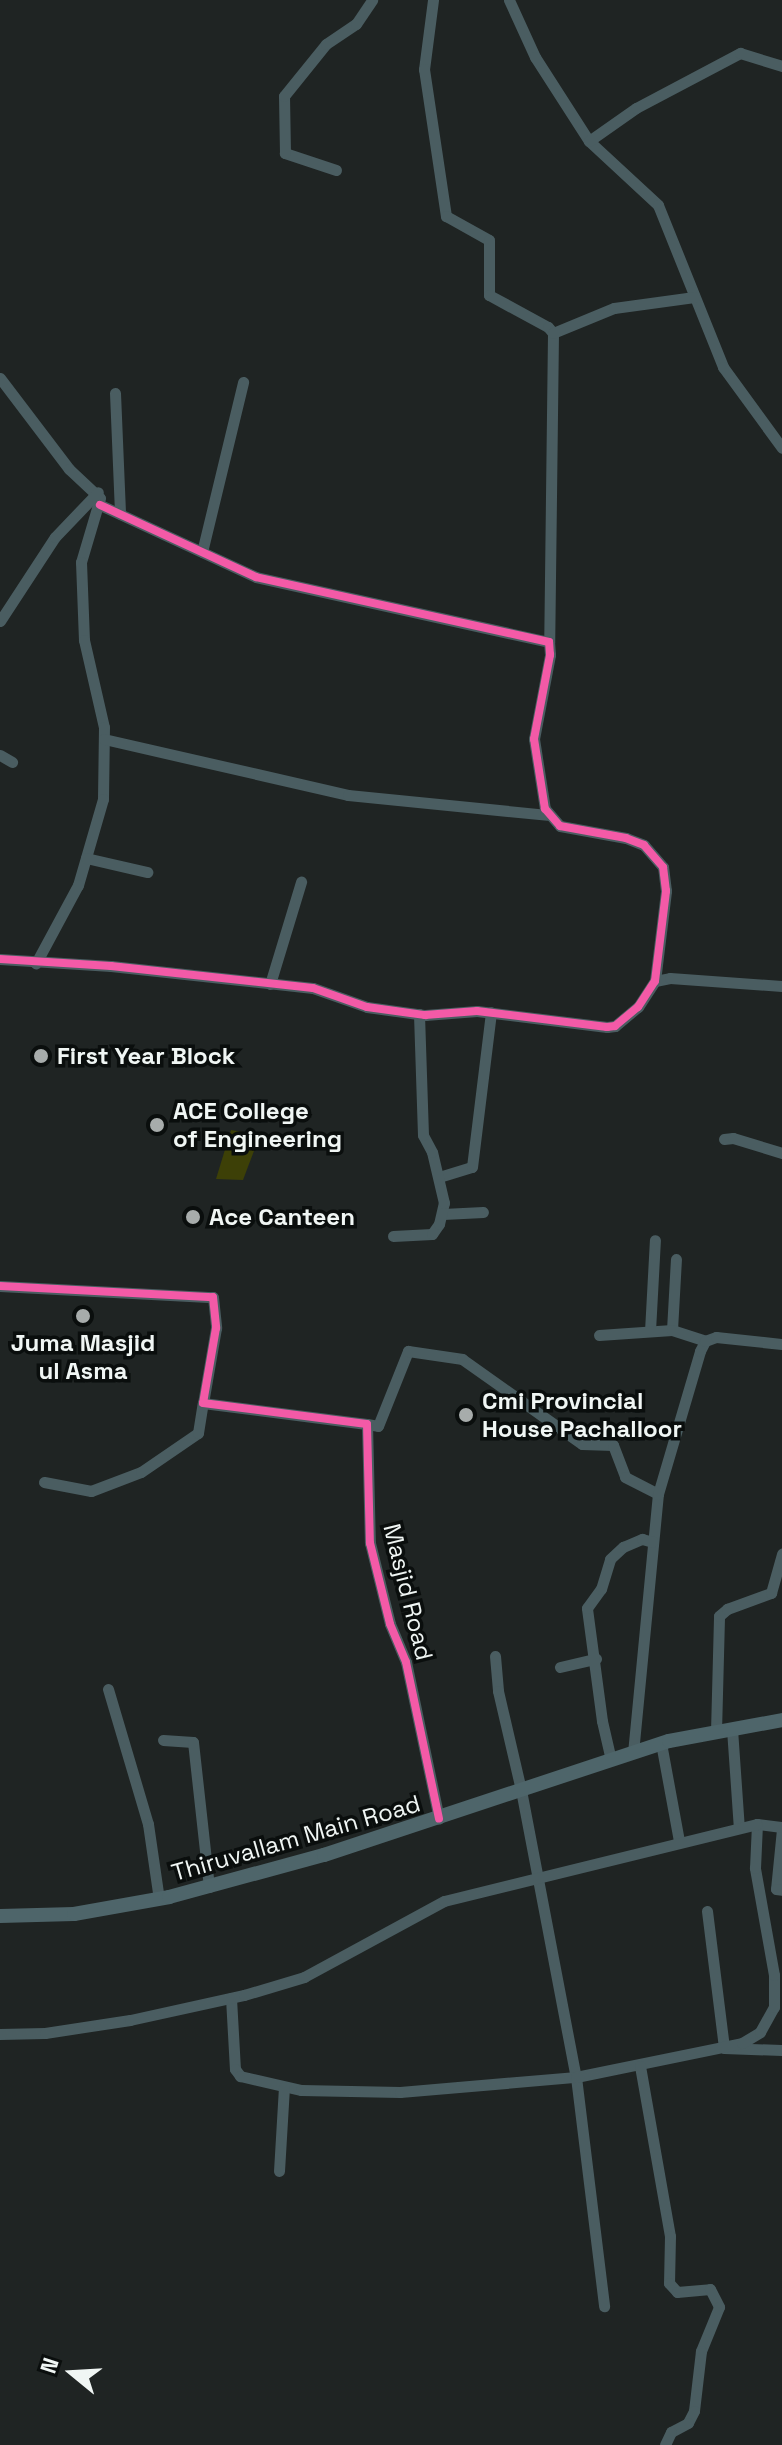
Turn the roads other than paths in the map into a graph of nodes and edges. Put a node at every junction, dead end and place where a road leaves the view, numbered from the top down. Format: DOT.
graph roads {
  1 [pos="372,0"];
  2 [pos="433,0"];
  3 [pos="509,0"];
  4 [pos="782,66"];
  5 [pos="589,141"];
  6 [pos="336,170"];
  7 [pos="694,297"];
  8 [pos="553,333"];
  9 [pos="1,380"];
  10 [pos="243,382"];
  11 [pos="115,393"];
  12 [pos="782,448"];
  13 [pos="99,499"];
  14 [pos="120,514"];
  15 [pos="202,552"];
  16 [pos="0,621"];
  17 [pos="549,642"];
  18 [pos="104,739"];
  19 [pos="0,755"];
  20 [pos="12,762"];
  21 [pos="547,815"];
  22 [pos="86,858"];
  23 [pos="147,872"];
  24 [pos="301,882"];
  25 [pos="0,959"];
  26 [pos="36,963"];
  27 [pos="655,981"];
  28 [pos="270,984"];
  29 [pos="782,986"];
  30 [pos="491,1012"];
  31 [pos="419,1014"];
  32 [pos="724,1139"];
  33 [pos="782,1153"];
  34 [pos="439,1177"];
  35 [pos="483,1212"];
  36 [pos="443,1214"];
  37 [pos="393,1236"];
  38 [pos="655,1240"];
  39 [pos="676,1259"];
  40 [pos="0,1286"];
  41 [pos="672,1330"];
  42 [pos="650,1331"];
  43 [pos="599,1335"];
  44 [pos="705,1341"];
  45 [pos="782,1344"];
  46 [pos="203,1403"];
  47 [pos="367,1424"];
  48 [pos="44,1482"];
  49 [pos="658,1494"];
  50 [pos="653,1542"];
  51 [pos="782,1554"];
  52 [pos="495,1656"];
  53 [pos="596,1659"];
  54 [pos="560,1667"];
  55 [pos="108,1689"];
  56 [pos="782,1720"];
  57 [pos="732,1729"];
  58 [pos="716,1732"];
  59 [pos="163,1740"];
  60 [pos="661,1743"];
  61 [pos="633,1753"];
  62 [pos="611,1760"];
  63 [pos="521,1790"];
  64 [pos="439,1819"];
  65 [pos="757,1824"];
  66 [pos="739,1828"];
  67 [pos="782,1828"];
  68 [pos="679,1841"];
  69 [pos="537,1877"];
  70 [pos="209,1887"];
  71 [pos="782,1890"];
  72 [pos="159,1899"];
  73 [pos="707,1911"];
  74 [pos="0,1916"];
  75 [pos="231,1998"];
  76 [pos="0,2034"];
  77 [pos="724,2048"];
  78 [pos="782,2050"];
  79 [pos="640,2066"];
  80 [pos="576,2077"];
  81 [pos="284,2087"];
  82 [pos="279,2171"];
  83 [pos="604,2306"];
  84 [pos="665,2445"];
  1 -- 6 [label="street"];
  2 -- 8 [label="street"];
  3 -- 5 [label="street"];
  4 -- 5 [label="street"];
  5 -- 7 [label="street"];
  7 -- 8 [label="street"];
  7 -- 12 [label="street"];
  8 -- 17 [label="street"];
  9 -- 13 [label="street"];
  10 -- 15 [label="street"];
  11 -- 14 [label="street"];
  13 -- 14 [label="street"];
  13 -- 16 [label="street"];
  13 -- 18 [label="street"];
  14 -- 15 [label="street"];
  15 -- 17 [label="street"];
  17 -- 21 [label="street"];
  18 -- 21 [label="street"];
  18 -- 22 [label="street"];
  19 -- 20 [label="street"];
  21 -- 27 [label="street"];
  22 -- 23 [label="street"];
  22 -- 26 [label="street"];
  24 -- 28 [label="street"];
  25 -- 26 [label="street"];
  26 -- 28 [label="street"];
  27 -- 29 [label="street"];
  27 -- 30 [label="street"];
  28 -- 31 [label="street"];
  30 -- 31 [label="street"];
  30 -- 34 [label="street"];
  31 -- 34 [label="street"];
  32 -- 33 [label="street"];
  34 -- 36 [label="street"];
  35 -- 36 [label="street"];
  36 -- 37 [label="street"];
  38 -- 42 [label="street"];
  39 -- 41 [label="street"];
  40 -- 46 [label="street"];
  41 -- 42 [label="street"];
  41 -- 44 [label="street"];
  42 -- 43 [label="street"];
  44 -- 45 [label="street"];
  44 -- 49 [label="street"];
  46 -- 47 [label="street"];
  46 -- 48 [label="street"];
  47 -- 49 [label="street"];
  47 -- 64 [label="street, Masjid Road"];
  49 -- 50 [label="street"];
  50 -- 53 [label="street"];
  50 -- 61 [label="street"];
  51 -- 58 [label="street"];
  52 -- 63 [label="street"];
  53 -- 54 [label="street"];
  53 -- 62 [label="street"];
  55 -- 72 [label="street"];
  56 -- 57 [label="main road, Thiruvallam Main Road"];
  57 -- 58 [label="main road, Thiruvallam Main Road"];
  57 -- 66 [label="street"];
  58 -- 60 [label="main road, Thiruvallam Main Road"];
  59 -- 70 [label="street"];
  60 -- 61 [label="main road, Thiruvallam Main Road"];
  60 -- 68 [label="street"];
  61 -- 62 [label="main road, Thiruvallam Main Road"];
  62 -- 63 [label="main road, Thiruvallam Main Road"];
  63 -- 64 [label="main road, Thiruvallam Main Road"];
  63 -- 69 [label="street"];
  64 -- 70 [label="main road, Thiruvallam Main Road"];
  65 -- 66 [label="street"];
  65 -- 67 [label="street"];
  65 -- 77 [label="street"];
  66 -- 68 [label="street"];
  67 -- 71 [label="street"];
  68 -- 69 [label="street"];
  69 -- 75 [label="street"];
  69 -- 80 [label="street"];
  70 -- 72 [label="main road, Thiruvallam Main Road"];
  72 -- 74 [label="main road, Thiruvallam Main Road"];
  73 -- 77 [label="street"];
  75 -- 76 [label="street"];
  75 -- 81 [label="street"];
  77 -- 78 [label="street"];
  77 -- 79 [label="street"];
  79 -- 80 [label="street"];
  79 -- 84 [label="street"];
  80 -- 81 [label="street"];
  80 -- 83 [label="street"];
  81 -- 82 [label="street"];
}
